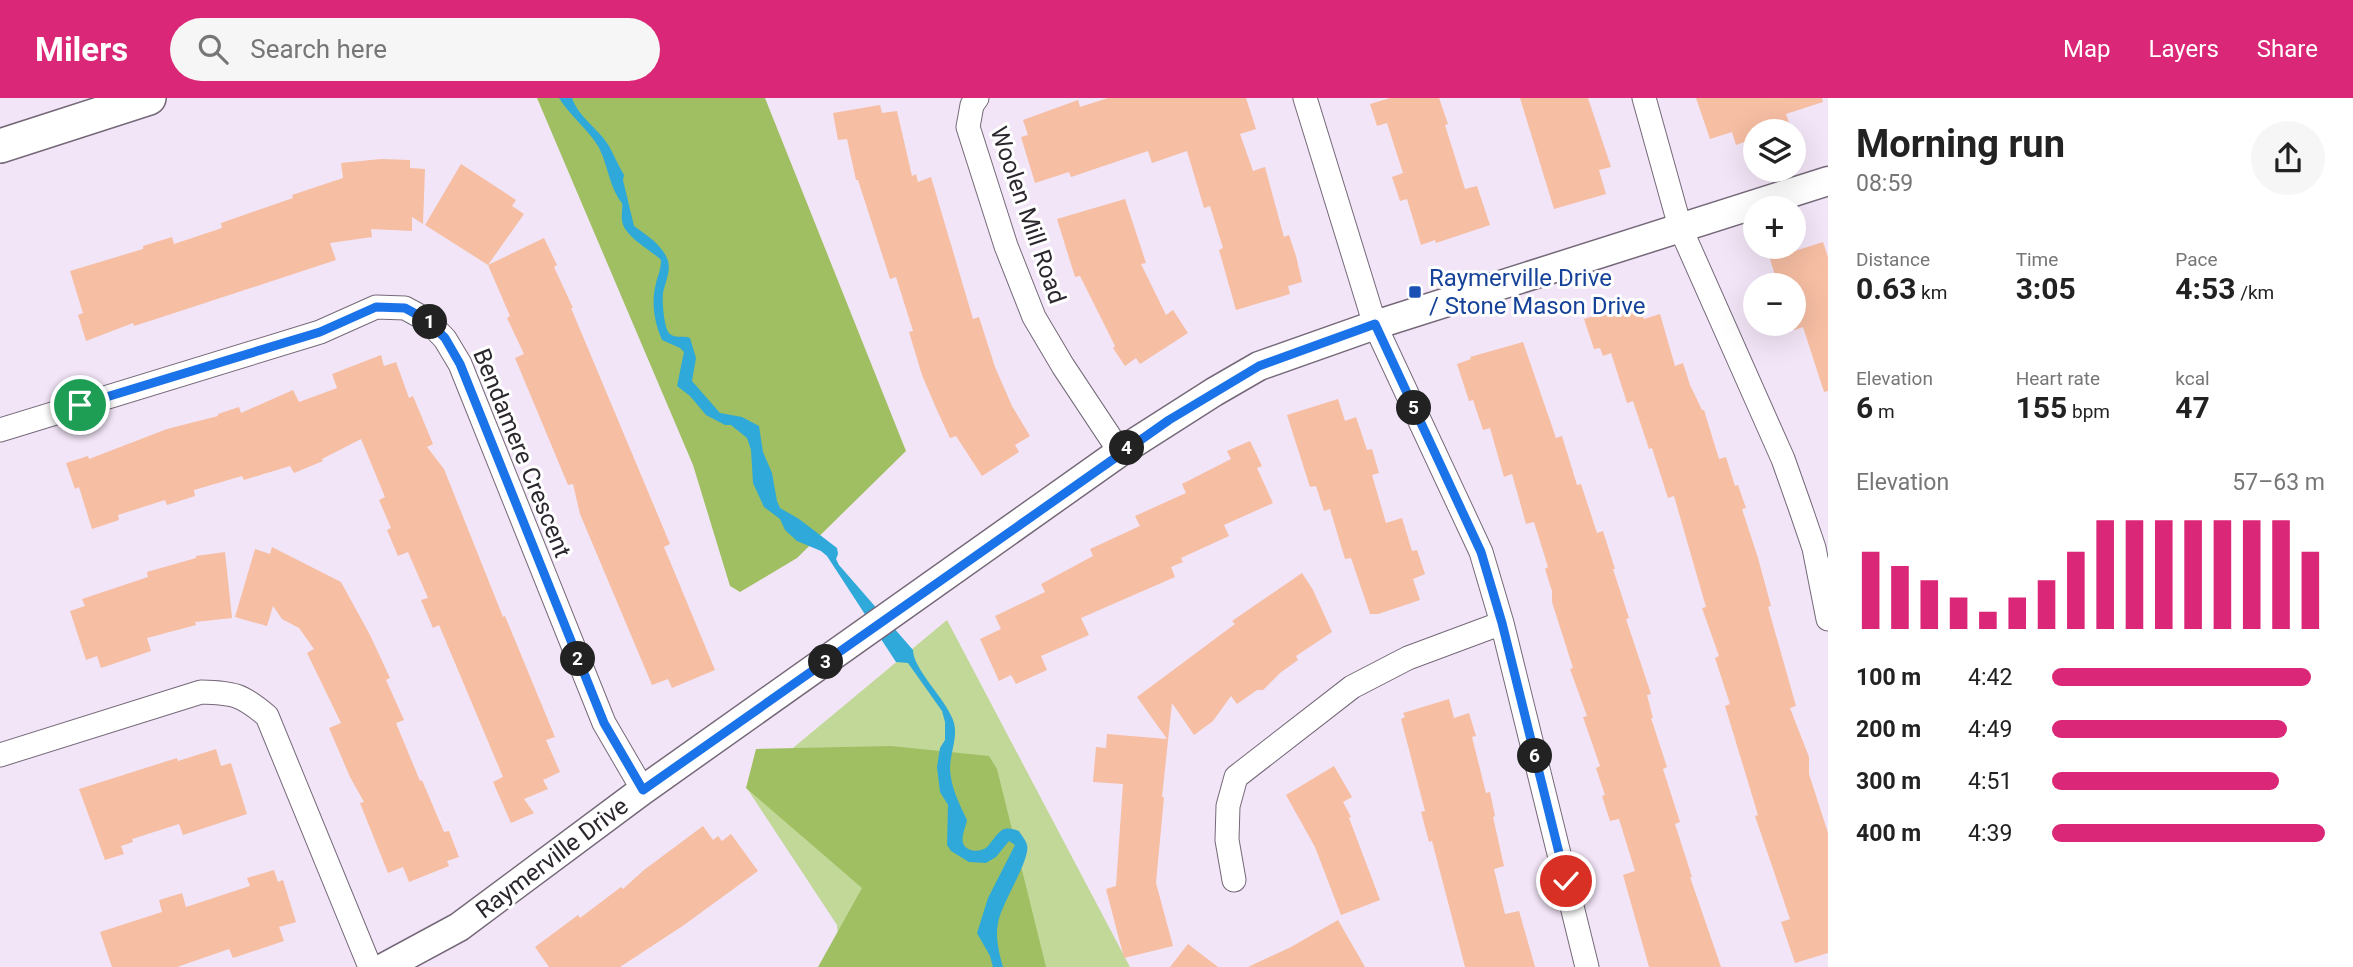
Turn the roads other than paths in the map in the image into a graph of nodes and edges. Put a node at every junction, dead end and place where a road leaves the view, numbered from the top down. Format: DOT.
graph roads {
  1 [pos="149,98"];
  2 [pos="976,98"];
  3 [pos="1305,98"];
  4 [pos="1644,98"];
  5 [pos="0,146"];
  6 [pos="1828,181"];
  7 [pos="1680,227"];
  8 [pos="1375,324"];
  9 [pos="0,430"];
  10 [pos="1120,452"];
  11 [pos="1828,620"];
  12 [pos="1502,623"];
  13 [pos="0,755"];
  14 [pos="643,790"];
  15 [pos="1234,880"];
  16 [pos="370,967"];
  17 [pos="384,967"];
  18 [pos="1587,967"];
  1 -- 5 [label="main road"];
  2 -- 10 [label="street, Woolen Mill Road"];
  3 -- 8 [label="street"];
  4 -- 7 [label="street"];
  6 -- 7 [label="street, Raymerville Drive"];
  7 -- 8 [label="street, Raymerville Drive"];
  7 -- 11 [label="street"];
  8 -- 10 [label="street, Raymerville Drive"];
  8 -- 12 [label="street"];
  9 -- 14 [label="street, Bendamere Crescent"];
  10 -- 14 [label="street, Raymerville Drive"];
  12 -- 15 [label="street"];
  12 -- 18 [label="street"];
  13 -- 16 [label="street"];
  14 -- 17 [label="street, Raymerville Drive"];
}
